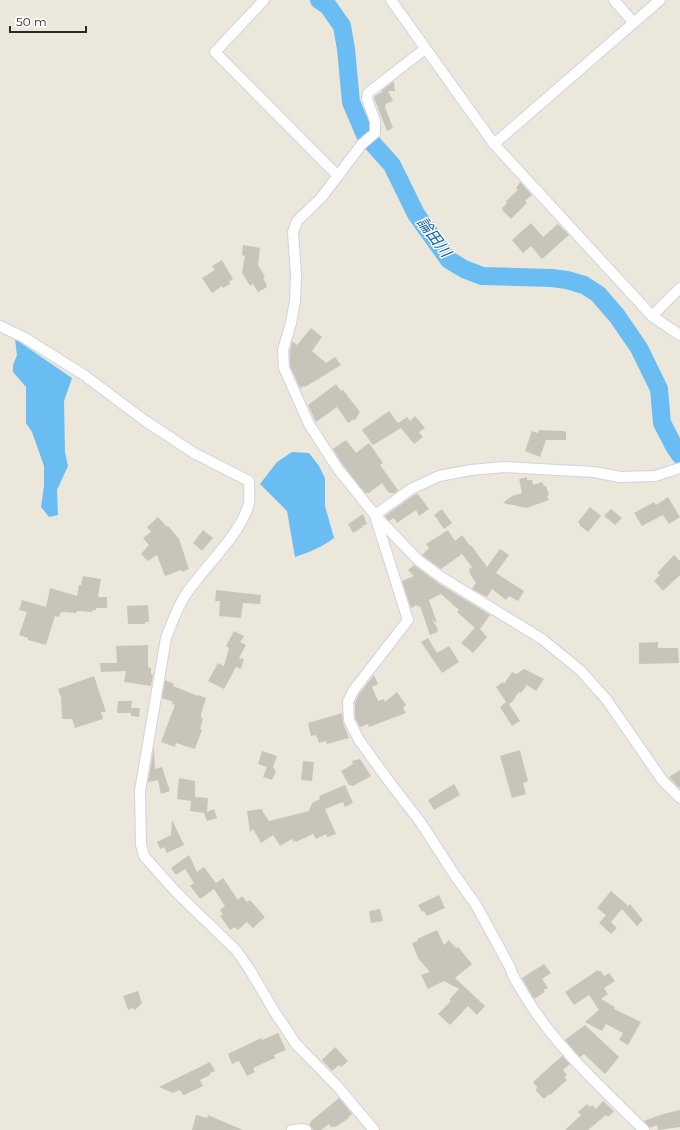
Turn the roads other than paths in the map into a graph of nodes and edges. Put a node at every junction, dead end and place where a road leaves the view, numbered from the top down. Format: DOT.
graph roads {
  1 [pos="264,0"];
  2 [pos="391,0"];
  3 [pos="614,0"];
  4 [pos="660,0"];
  5 [pos="634,22"];
  6 [pos="425,48"];
  7 [pos="494,144"];
  8 [pos="338,176"];
  9 [pos="680,288"];
  10 [pos="652,316"];
  11 [pos="0,326"];
  12 [pos="680,335"];
  13 [pos="680,468"];
  14 [pos="375,515"];
  15 [pos="680,798"];
  16 [pos="292,1130"];
  17 [pos="306,1130"];
  18 [pos="374,1130"];
  19 [pos="644,1130"];
  1 -- 8 [label="street"];
  2 -- 6 [label="street"];
  3 -- 5 [label="street"];
  4 -- 5 [label="street"];
  5 -- 7 [label="street"];
  6 -- 7 [label="street"];
  6 -- 8 [label="street"];
  7 -- 10 [label="street"];
  8 -- 14 [label="street"];
  9 -- 10 [label="street"];
  10 -- 12 [label="street"];
  11 -- 18 [label="street"];
  13 -- 14 [label="street"];
  14 -- 15 [label="street"];
  14 -- 19 [label="street"];
  16 -- 17 [label="street"];
}
